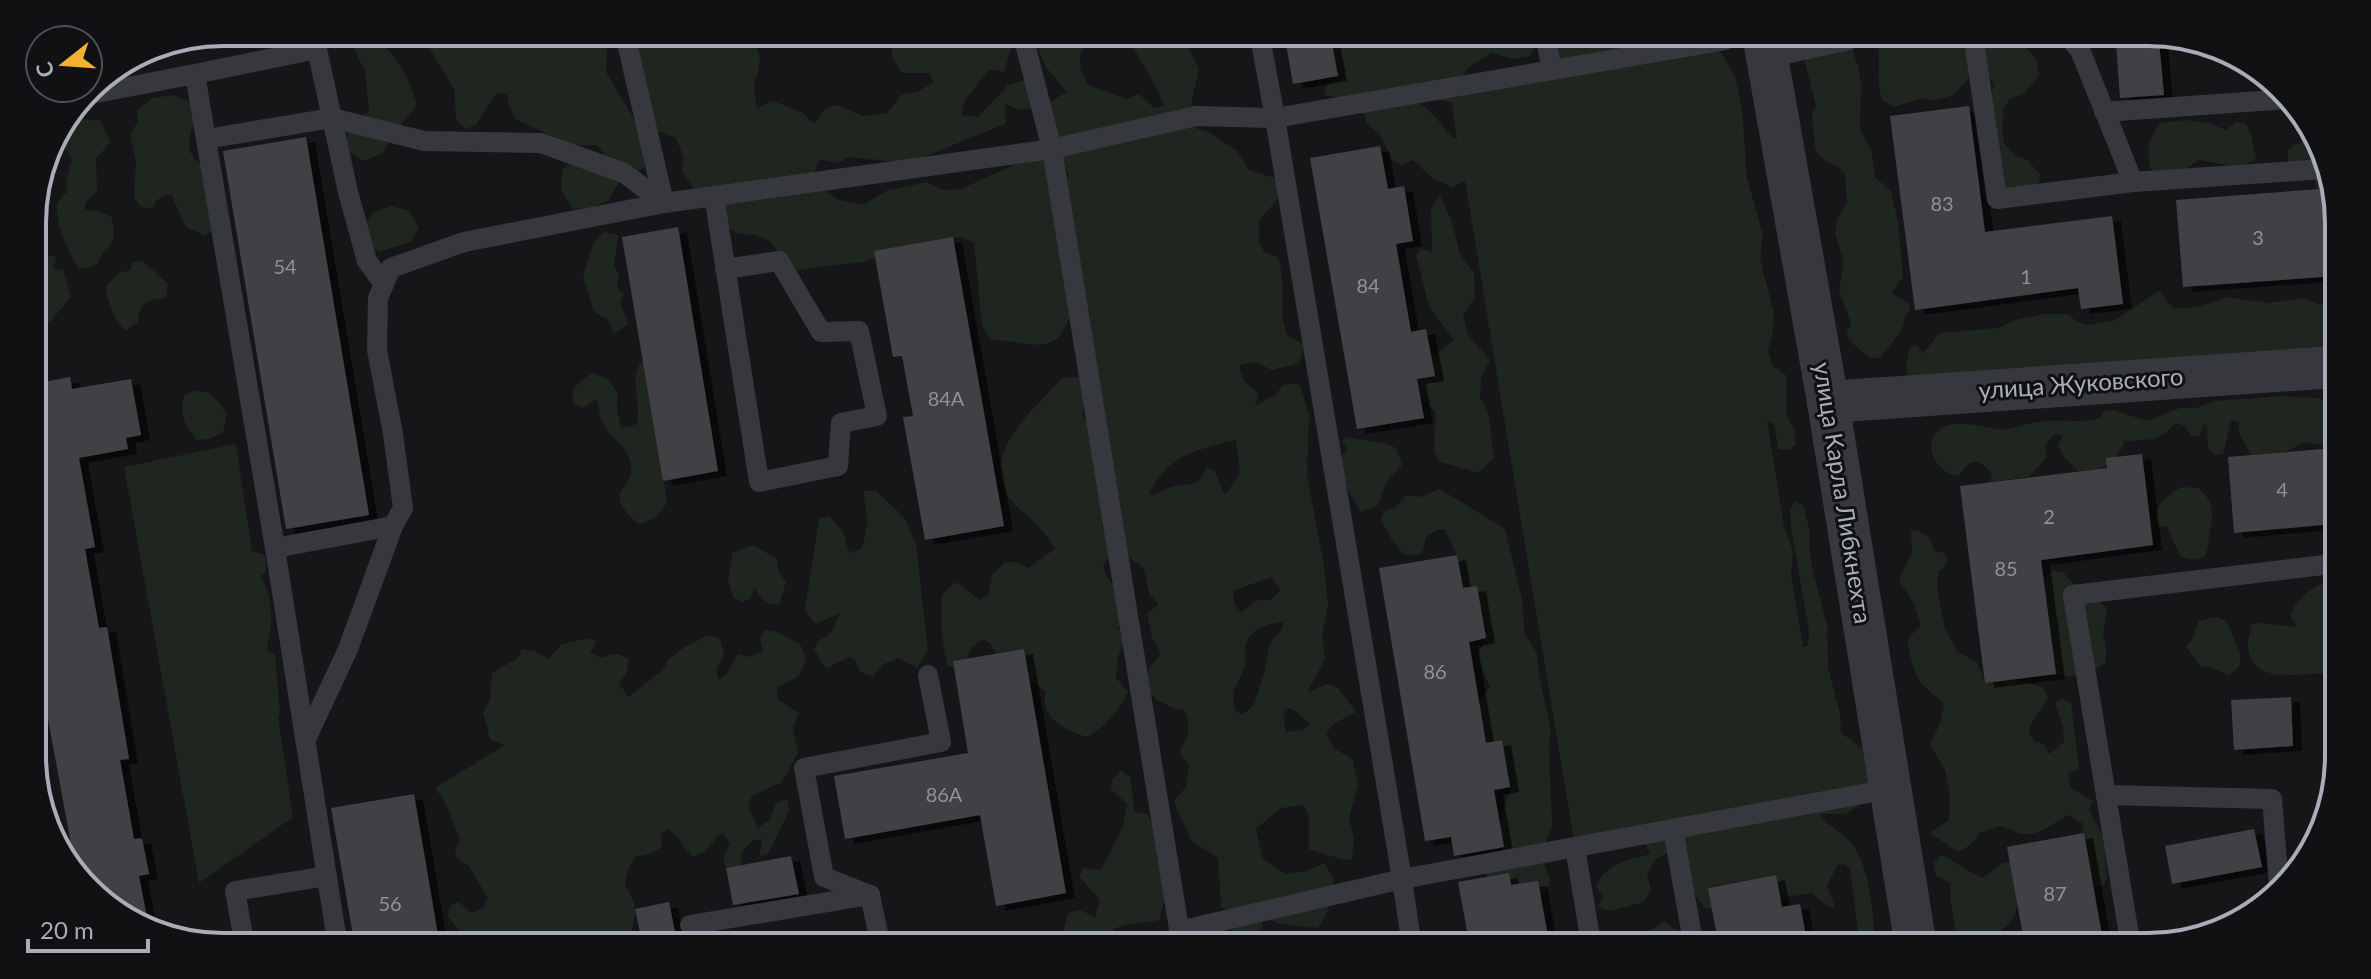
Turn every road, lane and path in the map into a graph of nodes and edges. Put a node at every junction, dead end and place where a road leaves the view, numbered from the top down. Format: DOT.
graph roads {
  1 [pos="299,46"];
  2 [pos="318,46"];
  3 [pos="628,46"];
  4 [pos="1026,46"];
  5 [pos="1262,46"];
  6 [pos="1547,46"];
  7 [pos="1691,46"];
  8 [pos="1793,46"];
  9 [pos="1975,46"];
  10 [pos="2076,46"];
  11 [pos="1765,49"];
  12 [pos="1552,70"];
  13 [pos="195,74"];
  14 [pos="105,91"];
  15 [pos="2275,100"];
  16 [pos="2104,112"];
  17 [pos="332,118"];
  18 [pos="1275,118"];
  19 [pos="206,139"];
  20 [pos="1052,149"];
  21 [pos="2316,170"];
  22 [pos="2133,182"];
  23 [pos="714,196"];
  24 [pos="664,203"];
  25 [pos="725,269"];
  26 [pos="384,284"];
  27 [pos="2325,368"];
  28 [pos="1828,402"];
  29 [pos="393,526"];
  30 [pos="275,548"];
  31 [pos="2325,565"];
  32 [pos="928,675"];
  33 [pos="306,739"];
  34 [pos="1890,789"];
  35 [pos="2106,795"];
  36 [pos="1673,829"];
  37 [pos="1575,847"];
  38 [pos="2278,875"];
  39 [pos="327,876"];
  40 [pos="1402,879"];
  41 [pos="870,895"];
  42 [pos="690,925"];
  43 [pos="242,933"];
  44 [pos="336,933"];
  45 [pos="878,933"];
  46 [pos="1179,933"];
  47 [pos="1202,933"];
  48 [pos="1410,933"];
  49 [pos="1589,933"];
  50 [pos="1692,933"];
  51 [pos="1914,933"];
  52 [pos="2129,933"];
  1 -- 13 [label="lane"];
  2 -- 17 [label="lane"];
  3 -- 24 [label="lane"];
  4 -- 20 [label="lane"];
  5 -- 18 [label="lane"];
  6 -- 12 [label="lane"];
  7 -- 12 [label="lane"];
  8 -- 11 [label="lane"];
  9 -- 22 [label="lane"];
  10 -- 16 [label="lane"];
  11 -- 28 [label="street, улица Карла Либкнехта"];
  12 -- 18 [label="lane"];
  13 -- 14 [label="lane"];
  13 -- 19 [label="lane"];
  15 -- 16 [label="lane"];
  16 -- 22 [label="lane"];
  17 -- 19 [label="lane"];
  17 -- 24 [label="lane"];
  17 -- 26 [label="lane"];
  18 -- 20 [label="lane"];
  18 -- 40 [label="lane"];
  19 -- 30 [label="lane"];
  20 -- 23 [label="lane"];
  20 -- 46 [label="lane"];
  21 -- 22 [label="lane"];
  23 -- 24 [label="lane"];
  23 -- 25 [label="lane"];
  24 -- 26 [label="lane"];
  25 -- 25 [label="lane"];
  26 -- 29 [label="lane"];
  27 -- 28 [label="street, улица Жуковского"];
  28 -- 34 [label="street, улица Карла Либкнехта"];
  29 -- 30 [label="lane"];
  29 -- 33 [label="lane"];
  30 -- 33 [label="lane"];
  31 -- 35 [label="lane"];
  32 -- 41 [label="lane"];
  33 -- 39 [label="lane"];
  34 -- 36 [label="lane"];
  34 -- 51 [label="street, улица Карла Либкнехта"];
  35 -- 38 [label="lane"];
  35 -- 52 [label="lane"];
  36 -- 37 [label="lane"];
  36 -- 50 [label="lane"];
  37 -- 40 [label="lane"];
  37 -- 49 [label="lane"];
  39 -- 43 [label="lane"];
  39 -- 44 [label="lane"];
  40 -- 47 [label="lane"];
  40 -- 48 [label="lane"];
  41 -- 42 [label="lane"];
  41 -- 45 [label="lane"];
}
